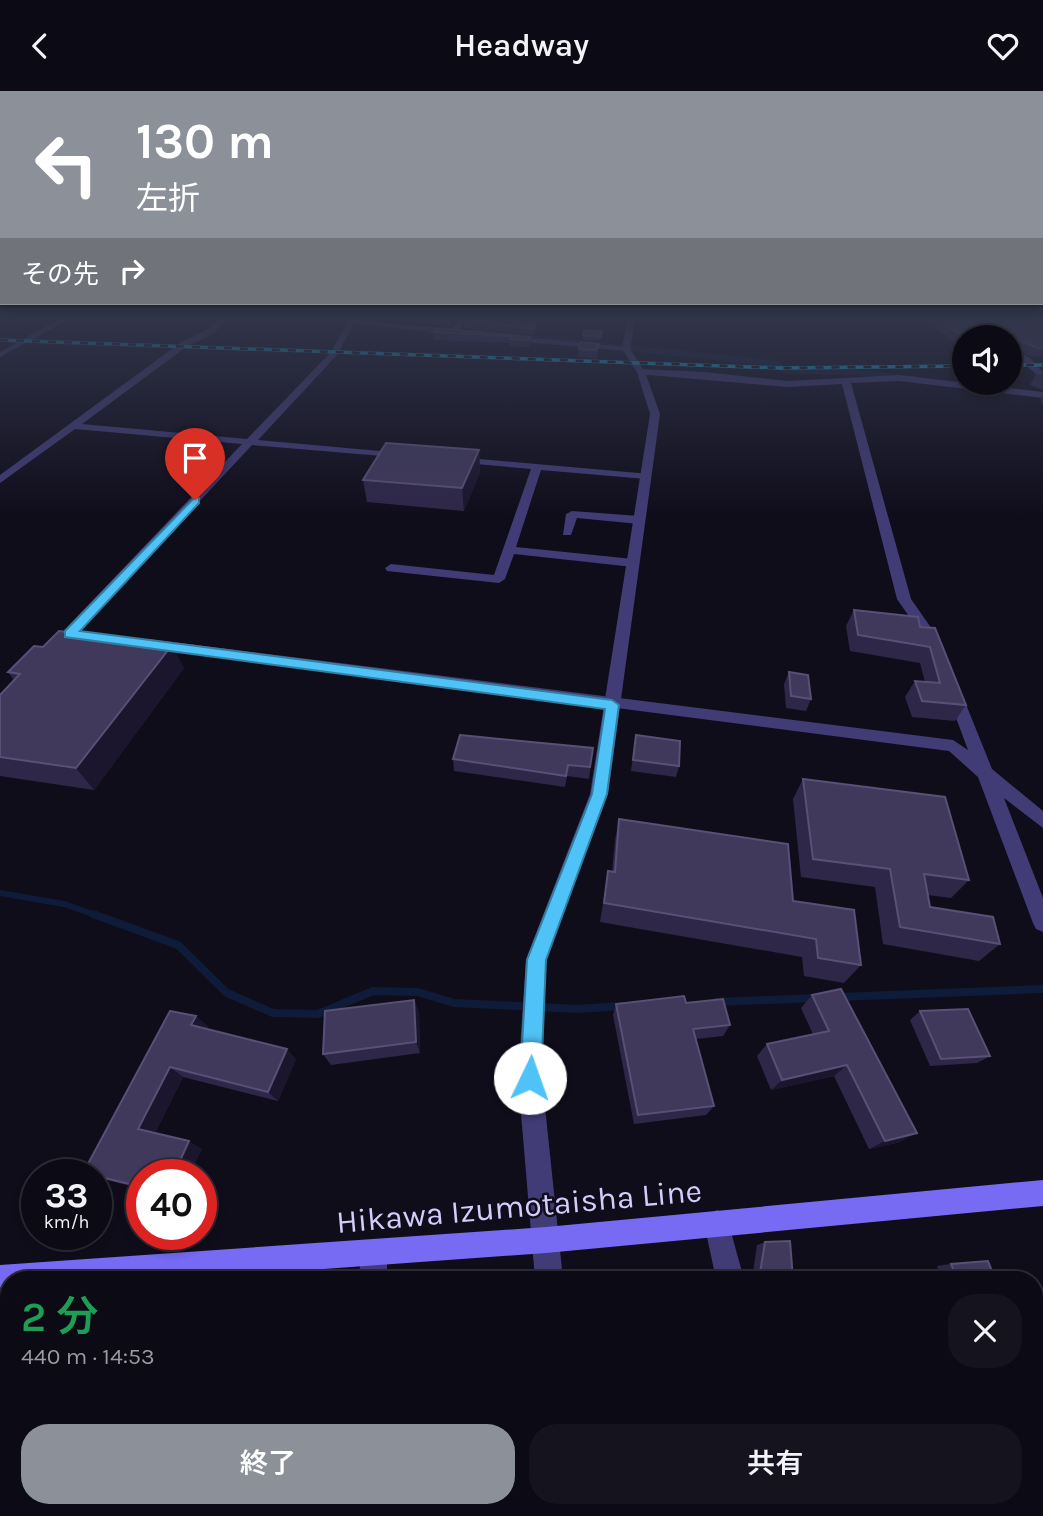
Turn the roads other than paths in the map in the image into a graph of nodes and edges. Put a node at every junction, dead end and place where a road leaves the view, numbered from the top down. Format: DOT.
graph roads {
  1 [pos="132,382"];
  2 [pos="306,382"];
  3 [pos="644,382"];
  4 [pos="774,382"];
  5 [pos="851,382"];
  6 [pos="938,382"];
  7 [pos="846,383"];
  8 [pos="1043,395"];
  9 [pos="73,426"];
  10 [pos="249,443"];
  11 [pos="416,457"];
  12 [pos="444,459"];
  13 [pos="537,467"];
  14 [pos="646,476"];
  15 [pos="0,480"];
  16 [pos="639,520"];
  17 [pos="567,532"];
  18 [pos="509,550"];
  19 [pos="633,563"];
  20 [pos="391,568"];
  21 [pos="138,643"];
  22 [pos="50,653"];
  23 [pos="940,654"];
  24 [pos="949,678"];
  25 [pos="612,705"];
  26 [pos="989,777"];
  27 [pos="1043,821"];
  28 [pos="1043,923"];
  29 [pos="1043,1193"];
  30 [pos="717,1223"];
  31 [pos="546,1240"];
  32 [pos="374,1252"];
  33 [pos="111,1271"];
  34 [pos="373,1271"];
  35 [pos="548,1271"];
  36 [pos="728,1271"];
  1 -- 9 [label="street"];
  2 -- 10 [label="street"];
  3 -- 14 [label="street"];
  4 -- 7 [label="street"];
  5 -- 7 [label="street"];
  6 -- 8 [label="street"];
  7 -- 23 [label="street"];
  9 -- 10 [label="street"];
  9 -- 15 [label="street"];
  10 -- 11 [label="street"];
  10 -- 22 [label="street"];
  12 -- 13 [label="street"];
  13 -- 14 [label="street"];
  13 -- 18 [label="street"];
  14 -- 16 [label="street"];
  16 -- 17 [label="street"];
  16 -- 19 [label="street"];
  18 -- 19 [label="street"];
  18 -- 20 [label="street"];
  19 -- 25 [label="street"];
  21 -- 25 [label="street"];
  24 -- 26 [label="street"];
  25 -- 26 [label="street"];
  25 -- 31 [label="street"];
  26 -- 27 [label="street"];
  26 -- 28 [label="street"];
  29 -- 30 [label="main road, Hikawa Izumotaisha Line"];
  30 -- 31 [label="main road, Hikawa Izumotaisha Line"];
  30 -- 36 [label="street"];
  31 -- 32 [label="main road, Hikawa Izumotaisha Line"];
  31 -- 35 [label="street"];
  32 -- 33 [label="main road, Hikawa Izumotaisha Line"];
  32 -- 34 [label="street"];
}
